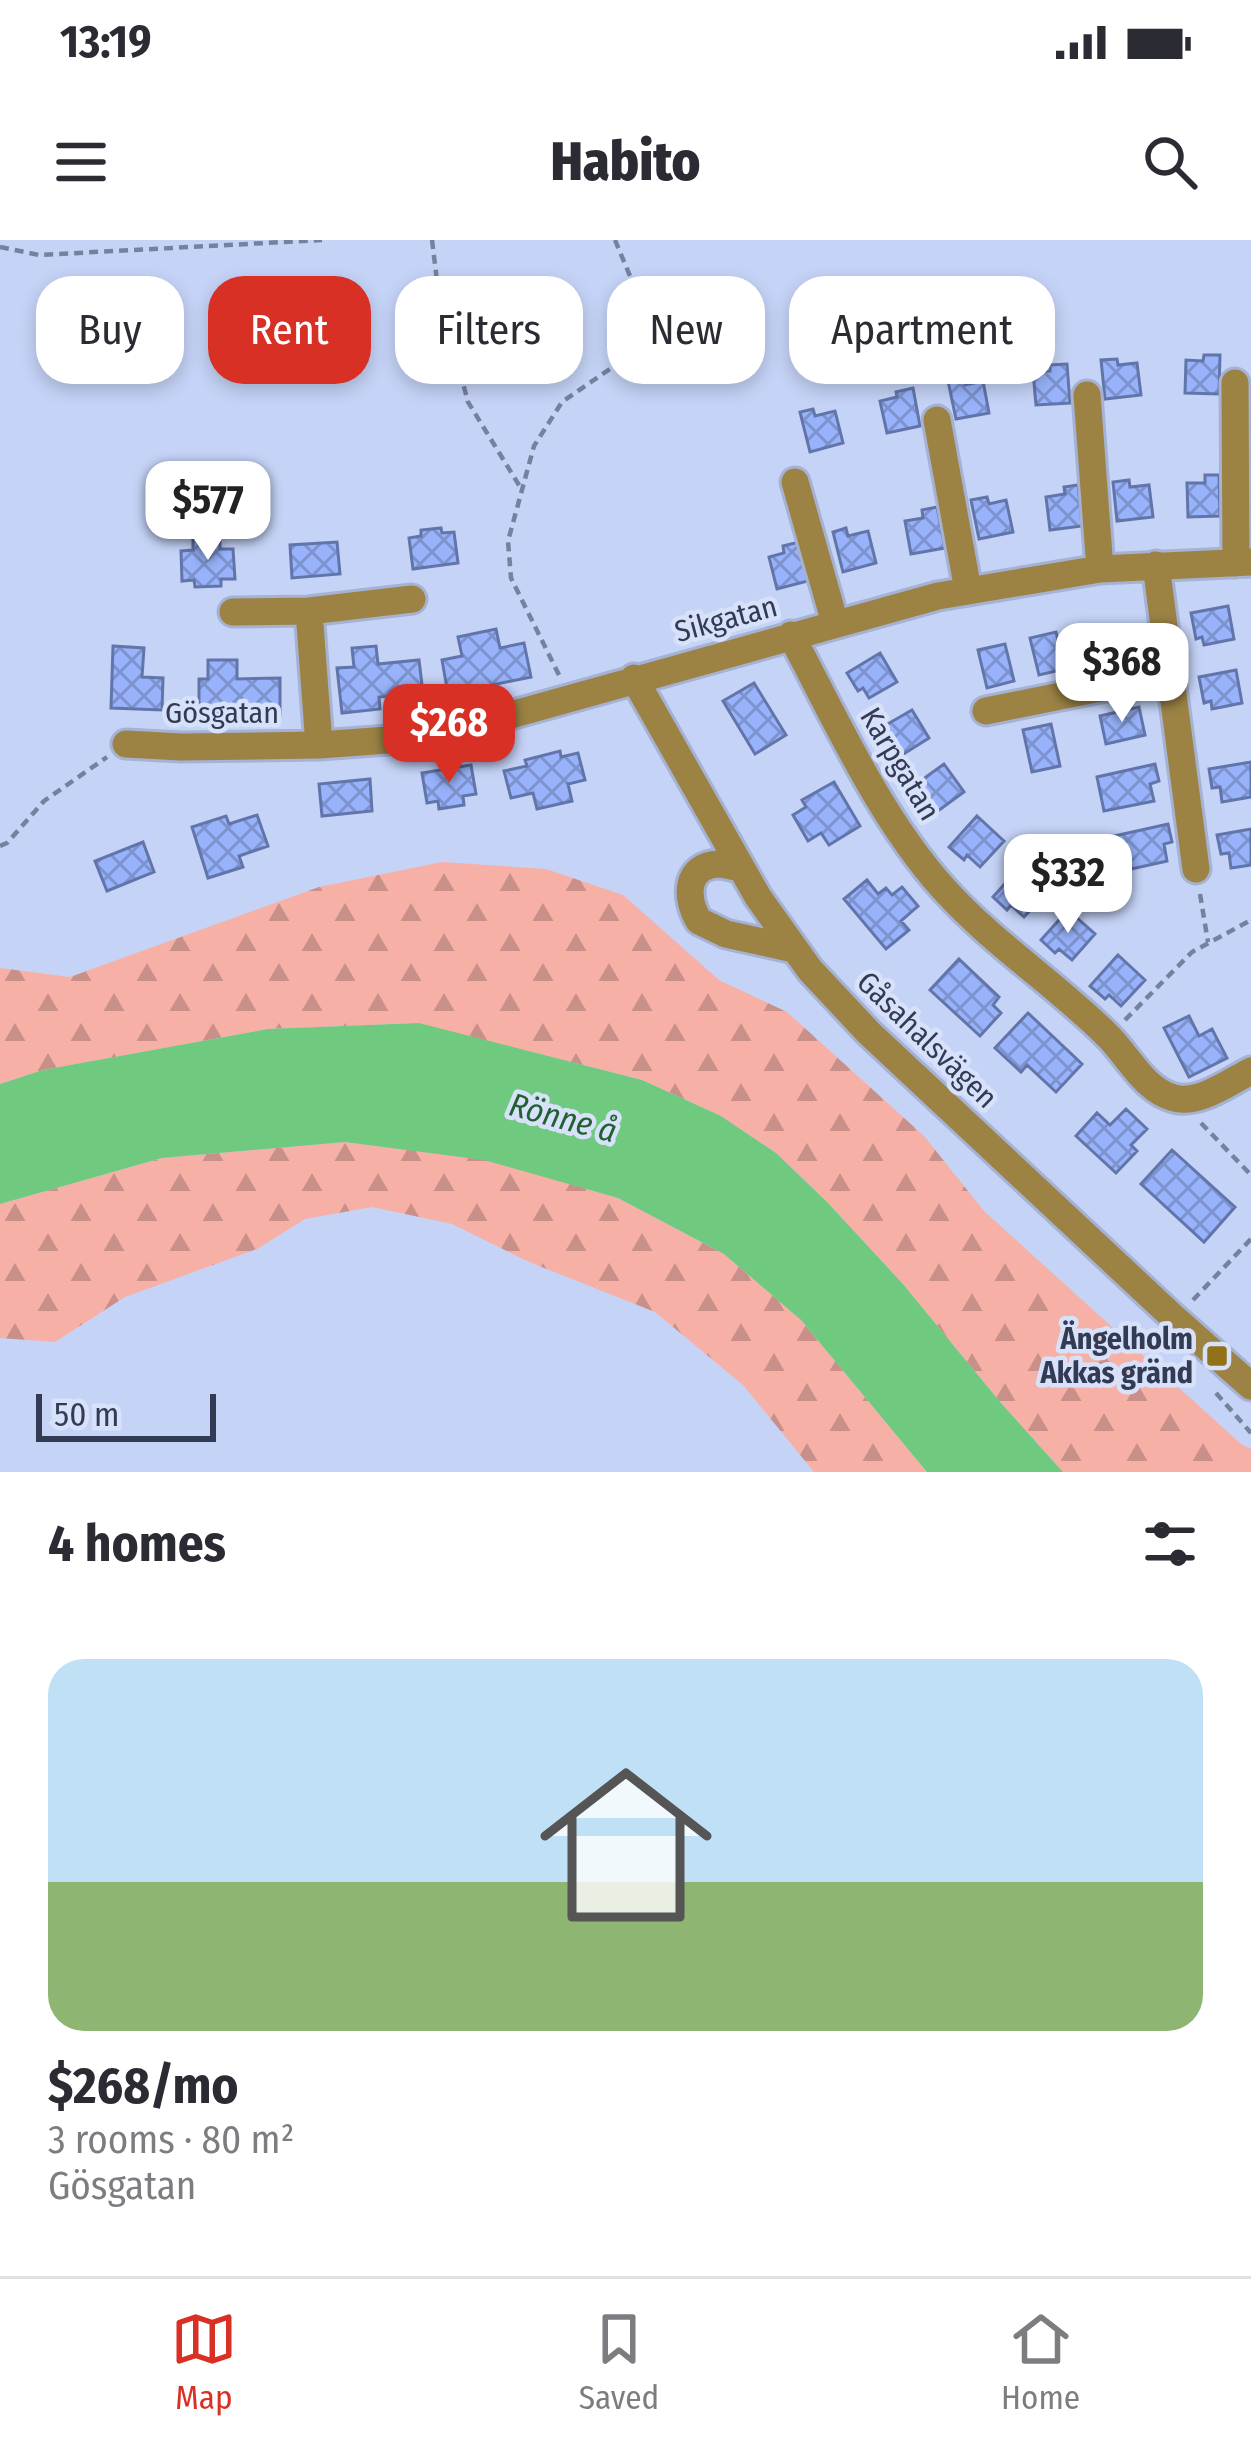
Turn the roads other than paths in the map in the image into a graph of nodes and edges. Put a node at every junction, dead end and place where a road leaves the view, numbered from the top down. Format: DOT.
graph roads {
  1 [pos="1235,383"];
  2 [pos="1087,395"];
  3 [pos="938,420"];
  4 [pos="795,482"];
  5 [pos="1243,563"];
  6 [pos="1156,565"];
  7 [pos="1100,569"];
  8 [pos="968,590"];
  9 [pos="412,599"];
  10 [pos="309,611"];
  11 [pos="233,612"];
  12 [pos="835,623"];
  13 [pos="791,635"];
  14 [pos="1170,674"];
  15 [pos="634,678"];
  16 [pos="986,711"];
  17 [pos="126,744"];
  18 [pos="319,746"];
  19 [pos="740,868"];
  20 [pos="1196,869"];
  21 [pos="794,949"];
  22 [pos="1251,1071"];
  23 [pos="1251,1385"];
  1 -- 5 [label="street, Sikgatan"];
  2 -- 7 [label="street"];
  3 -- 8 [label="street"];
  4 -- 12 [label="street"];
  5 -- 6 [label="street, Sikgatan"];
  6 -- 7 [label="street, Sikgatan"];
  6 -- 14 [label="street"];
  7 -- 8 [label="street, Sikgatan"];
  8 -- 12 [label="street, Sikgatan"];
  9 -- 10 [label="street"];
  10 -- 11 [label="street"];
  10 -- 18 [label="street, Gösgatan"];
  12 -- 13 [label="street, Sikgatan"];
  13 -- 15 [label="street, Sikgatan"];
  13 -- 22 [label="street, Karpgatan"];
  14 -- 16 [label="street"];
  14 -- 20 [label="street"];
  15 -- 18 [label="street, Gösgatan"];
  15 -- 19 [label="street, Gåsahalsvägen"];
  17 -- 18 [label="street, Gösgatan"];
  19 -- 21 [label="street, Gåsahalsvägen"];
  19 -- 21 [label="street"];
  21 -- 23 [label="street, Gåsahalsvägen"];
}
